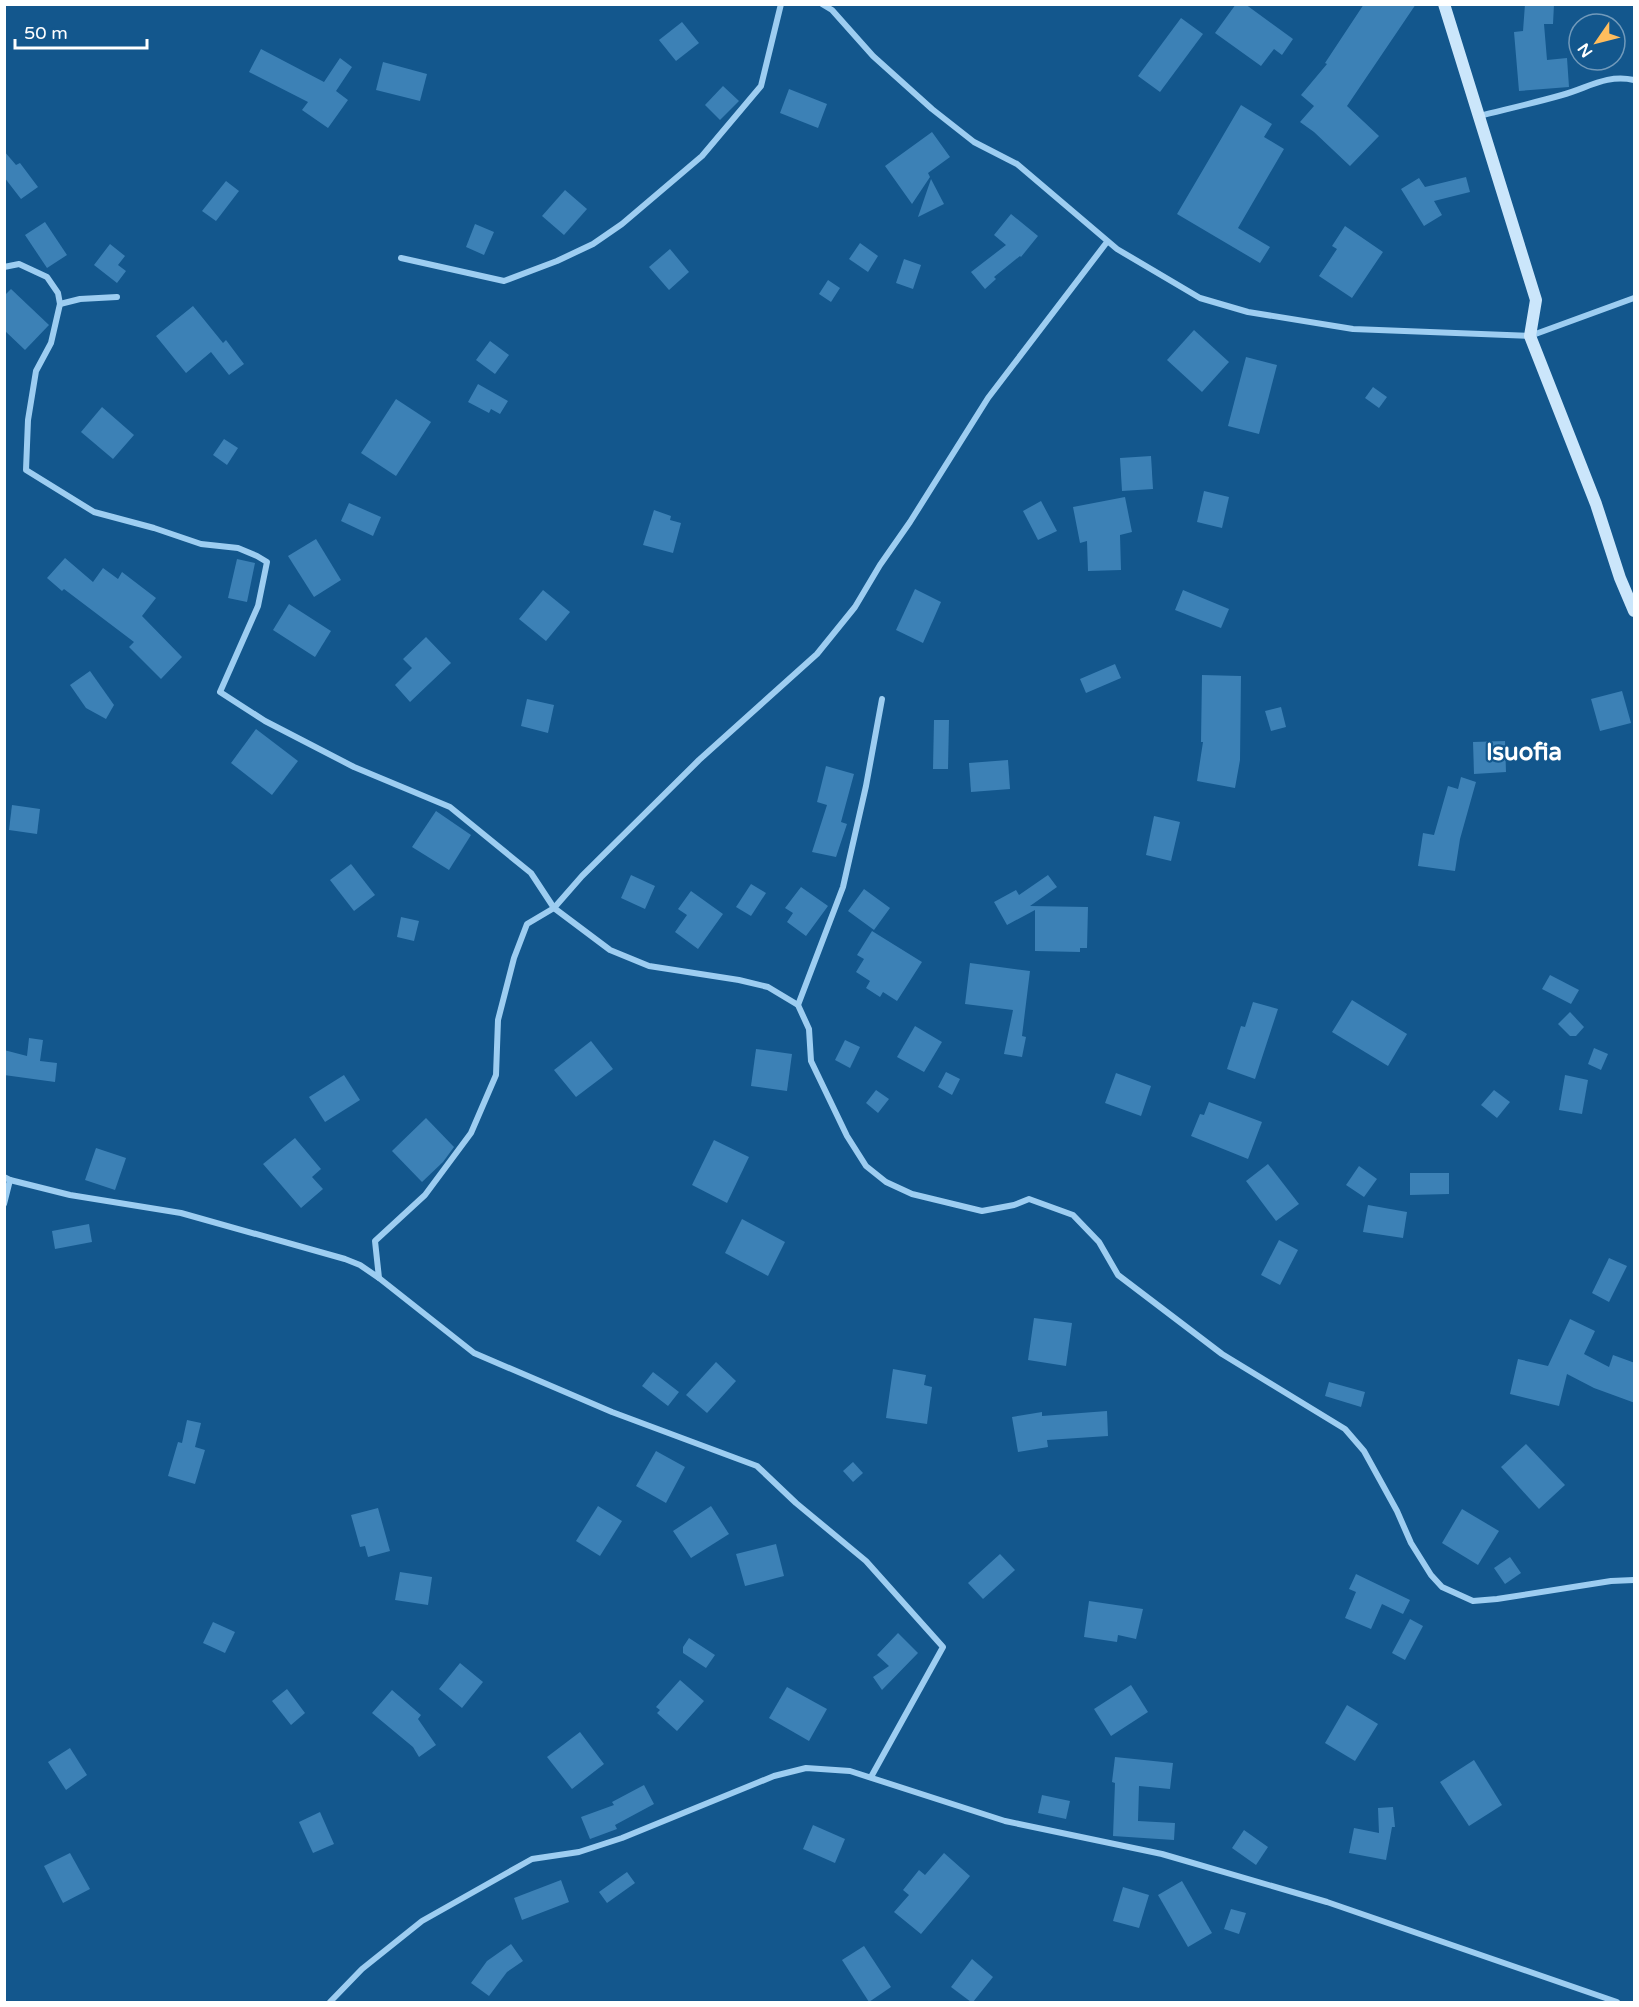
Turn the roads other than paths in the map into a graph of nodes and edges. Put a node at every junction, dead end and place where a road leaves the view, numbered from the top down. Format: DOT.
graph roads {
  1 [pos="781,4"];
  2 [pos="822,4"];
  3 [pos="1443,4"];
  4 [pos="1635,80"];
  5 [pos="1479,116"];
  6 [pos="1107,242"];
  7 [pos="401,258"];
  8 [pos="4,267"];
  9 [pos="117,297"];
  10 [pos="1635,298"];
  11 [pos="60,304"];
  12 [pos="1530,336"];
  13 [pos="1635,611"];
  14 [pos="882,699"];
  15 [pos="554,908"];
  16 [pos="798,1005"];
  17 [pos="7,1178"];
  18 [pos="4,1204"];
  19 [pos="379,1278"];
  20 [pos="1635,1580"];
  21 [pos="871,1777"];
  22 [pos="330,2002"];
  23 [pos="1617,2002"];
  1 -- 7 [label="street"];
  2 -- 6 [label="street"];
  3 -- 5 [label="main road"];
  4 -- 5 [label="street"];
  5 -- 12 [label="main road"];
  6 -- 12 [label="street"];
  6 -- 15 [label="street"];
  8 -- 11 [label="street"];
  9 -- 11 [label="street"];
  10 -- 12 [label="street"];
  11 -- 15 [label="street"];
  12 -- 13 [label="main road"];
  14 -- 16 [label="street"];
  15 -- 16 [label="street"];
  15 -- 19 [label="street"];
  16 -- 20 [label="street"];
  17 -- 18 [label="street"];
  17 -- 19 [label="street"];
  19 -- 21 [label="street"];
  21 -- 22 [label="street"];
  21 -- 23 [label="street"];
}
